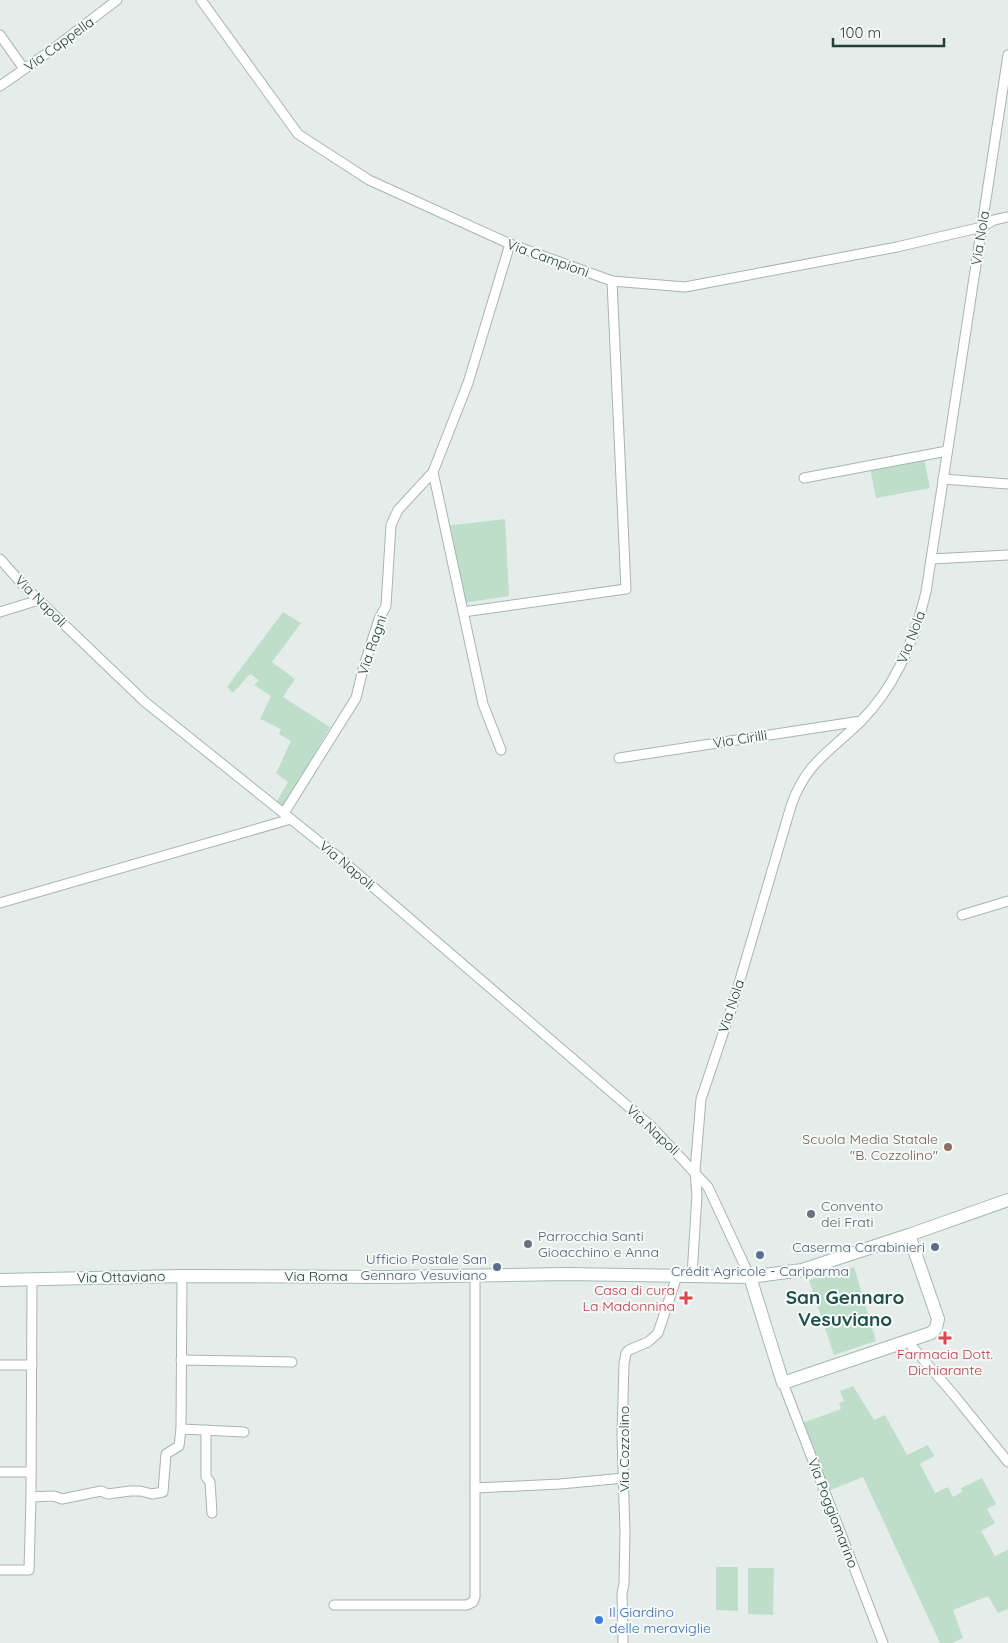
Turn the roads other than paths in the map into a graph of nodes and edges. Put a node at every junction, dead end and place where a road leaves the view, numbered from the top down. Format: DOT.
graph roads {
  1 [pos="117,0"];
  2 [pos="201,0"];
  3 [pos="0,35"];
  4 [pos="1008,56"];
  5 [pos="24,69"];
  6 [pos="0,86"];
  7 [pos="1008,216"];
  8 [pos="982,227"];
  9 [pos="510,244"];
  10 [pos="612,282"];
  11 [pos="947,451"];
  12 [pos="433,472"];
  13 [pos="804,478"];
  14 [pos="943,479"];
  15 [pos="1008,484"];
  16 [pos="1008,555"];
  17 [pos="0,559"];
  18 [pos="931,559"];
  19 [pos="39,600"];
  20 [pos="0,612"];
  21 [pos="463,612"];
  22 [pos="862,721"];
  23 [pos="501,750"];
  24 [pos="619,758"];
  25 [pos="287,816"];
  26 [pos="1008,901"];
  27 [pos="0,903"];
  28 [pos="962,915"];
  29 [pos="695,1171"];
  30 [pos="1008,1200"];
  31 [pos="909,1235"];
  32 [pos="475,1275"];
  33 [pos="182,1276"];
  34 [pos="243,1276"];
  35 [pos="677,1276"];
  36 [pos="692,1276"];
  37 [pos="750,1277"];
  38 [pos="32,1279"];
  39 [pos="0,1280"];
  40 [pos="908,1342"];
  41 [pos="181,1360"];
  42 [pos="292,1362"];
  43 [pos="0,1365"];
  44 [pos="32,1365"];
  45 [pos="782,1383"];
  46 [pos="181,1429"];
  47 [pos="206,1430"];
  48 [pos="244,1432"];
  49 [pos="1008,1462"];
  50 [pos="0,1472"];
  51 [pos="31,1472"];
  52 [pos="624,1478"];
  53 [pos="475,1488"];
  54 [pos="31,1497"];
  55 [pos="212,1513"];
  56 [pos="0,1570"];
  57 [pos="334,1605"];
  58 [pos="623,1643"];
  59 [pos="883,1643"];
  1 -- 5 [label="street, Via Cappella"];
  2 -- 9 [label="street, Via Campioni"];
  3 -- 5 [label="street"];
  4 -- 8 [label="street, Via Nola"];
  5 -- 6 [label="street, Via Cappella"];
  7 -- 8 [label="street, Via Campioni"];
  8 -- 10 [label="street, Via Campioni"];
  8 -- 11 [label="street, Via Nola"];
  9 -- 10 [label="street, Via Campioni"];
  9 -- 12 [label="street, Via Ragni"];
  10 -- 21 [label="street"];
  11 -- 13 [label="street"];
  11 -- 14 [label="street, Via Nola"];
  12 -- 21 [label="street"];
  12 -- 25 [label="street, Via Ragni"];
  14 -- 15 [label="street"];
  14 -- 18 [label="street, Via Nola"];
  16 -- 18 [label="street"];
  17 -- 19 [label="street, Via Napoli"];
  18 -- 22 [label="street, Via Nola"];
  19 -- 20 [label="street"];
  19 -- 25 [label="street, Via Napoli"];
  21 -- 23 [label="street"];
  22 -- 24 [label="street, Via Cirilli"];
  22 -- 29 [label="street, Via Nola"];
  25 -- 27 [label="street"];
  25 -- 29 [label="street, Via Napoli"];
  26 -- 28 [label="street"];
  29 -- 36 [label="street, Via Nola"];
  29 -- 37 [label="street, Via Napoli"];
  30 -- 31 [label="main road, Via Roma"];
  31 -- 37 [label="main road, Via Roma"];
  31 -- 40 [label="main road"];
  32 -- 34 [label="main road, Via Roma"];
  32 -- 35 [label="main road, Via Roma"];
  32 -- 53 [label="street"];
  33 -- 34 [label="main road, Via Ottaviano"];
  33 -- 38 [label="main road, Via Ottaviano"];
  33 -- 41 [label="street"];
  35 -- 36 [label="main road, Via Roma"];
  35 -- 52 [label="street, Via Cozzolino"];
  36 -- 37 [label="main road, Via Roma"];
  37 -- 45 [label="main road"];
  38 -- 39 [label="main road, Via Ottaviano"];
  38 -- 44 [label="street"];
  40 -- 45 [label="main road"];
  40 -- 49 [label="street"];
  41 -- 42 [label="street"];
  41 -- 46 [label="street"];
  43 -- 44 [label="street"];
  44 -- 51 [label="street"];
  45 -- 59 [label="street, Via Poggiomarino"];
  46 -- 47 [label="street"];
  46 -- 54 [label="street"];
  47 -- 48 [label="street"];
  47 -- 55 [label="street"];
  50 -- 51 [label="street"];
  51 -- 54 [label="street"];
  52 -- 53 [label="street"];
  52 -- 58 [label="street, Via Cozzolino"];
  53 -- 57 [label="street"];
  54 -- 56 [label="street"];
}
